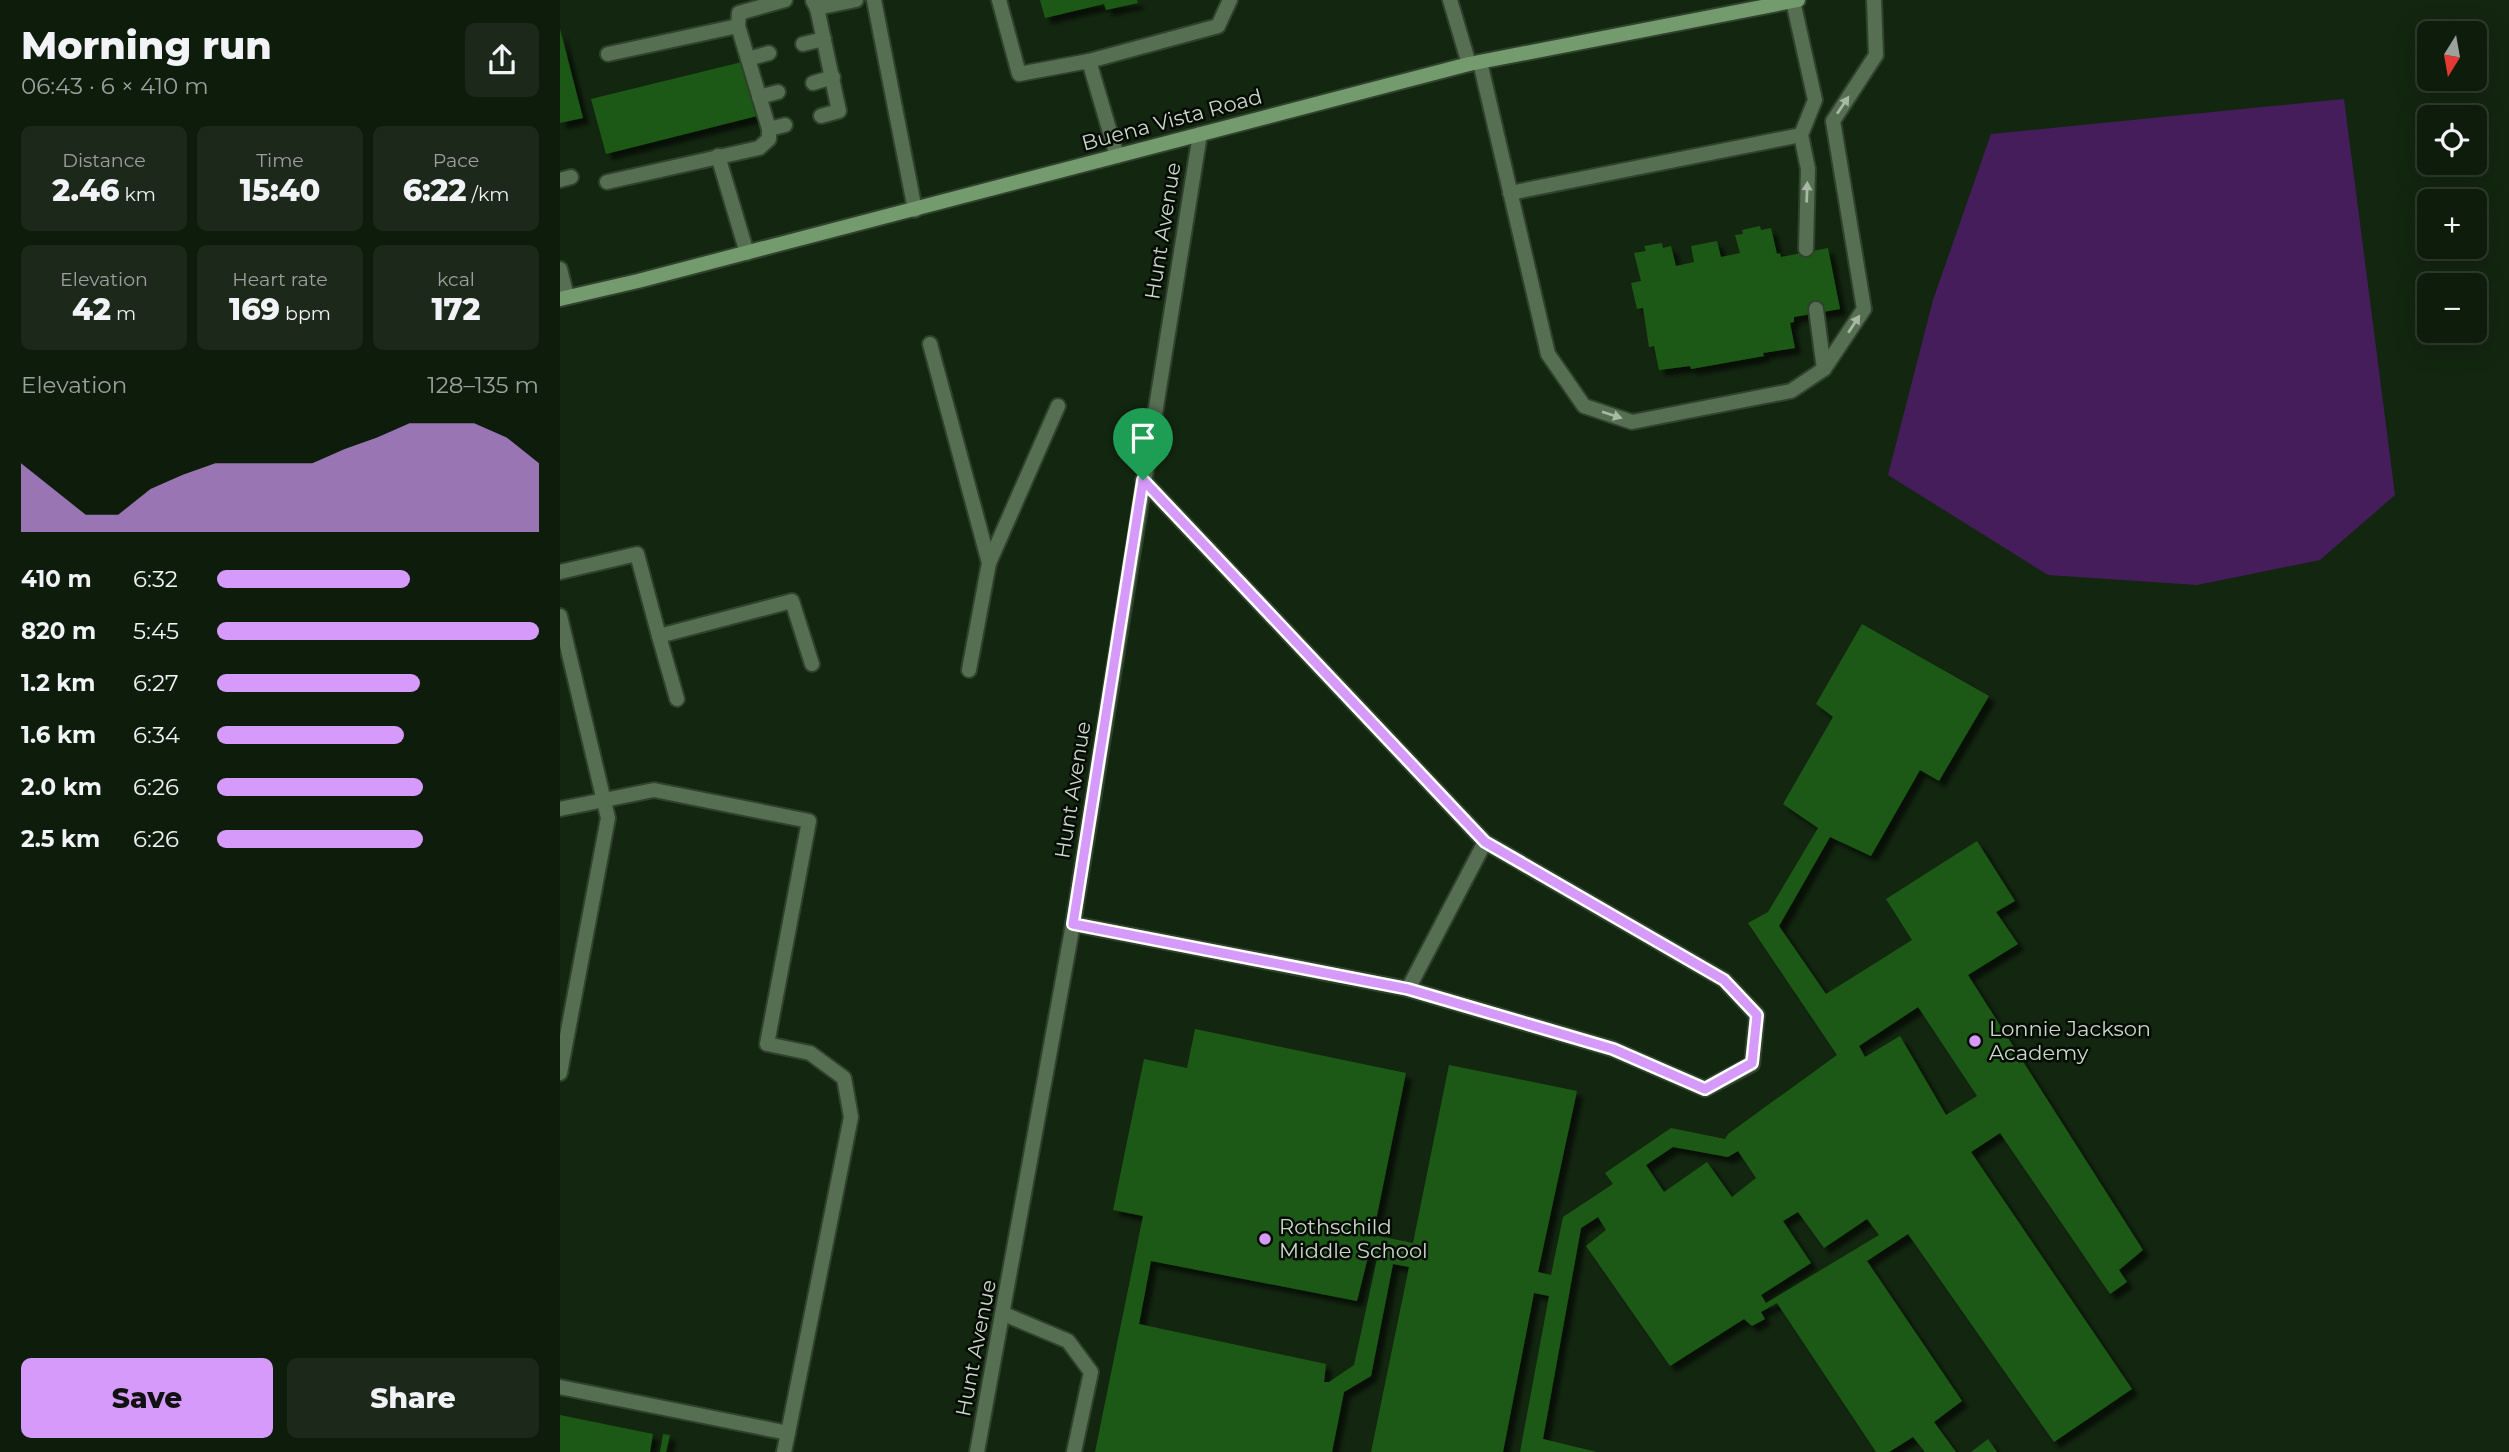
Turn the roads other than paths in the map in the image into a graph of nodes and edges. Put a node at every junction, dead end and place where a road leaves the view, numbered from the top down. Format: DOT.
graph roads {
  1 [pos="785,0"];
  2 [pos="856,0"];
  3 [pos="874,0"];
  4 [pos="999,0"];
  5 [pos="1230,0"];
  6 [pos="1450,0"];
  7 [pos="1798,0"];
  8 [pos="1874,0"];
  9 [pos="1793,1"];
  10 [pos="815,4"];
  11 [pos="738,26"];
  12 [pos="824,39"];
  13 [pos="803,44"];
  14 [pos="769,53"];
  15 [pos="608,54"];
  16 [pos="748,59"];
  17 [pos="1089,61"];
  18 [pos="1474,63"];
  19 [pos="833,78"];
  20 [pos="813,83"];
  21 [pos="778,92"];
  22 [pos="759,97"];
  23 [pos="821,116"];
  24 [pos="785,125"];
  25 [pos="769,130"];
  26 [pos="1200,134"];
  27 [pos="1801,135"];
  28 [pos="718,156"];
  29 [pos="1117,156"];
  30 [pos="607,182"];
  31 [pos="1510,193"];
  32 [pos="915,209"];
  33 [pos="1806,249"];
  34 [pos="747,253"];
  35 [pos="560,269"];
  36 [pos="564,298"];
  37 [pos="1815,309"];
  38 [pos="930,344"];
  39 [pos="1824,369"];
  40 [pos="1058,406"];
  41 [pos="1143,480"];
  42 [pos="989,563"];
  43 [pos="560,572"];
  44 [pos="560,616"];
  45 [pos="659,636"];
  46 [pos="812,664"];
  47 [pos="969,670"];
  48 [pos="677,699"];
  49 [pos="604,801"];
  50 [pos="560,809"];
  51 [pos="1485,842"];
  52 [pos="1073,924"];
  53 [pos="1408,989"];
  54 [pos="560,1073"];
  55 [pos="1004,1314"];
  56 [pos="560,1387"];
  57 [pos="788,1433"];
  58 [pos="784,1452"];
  59 [pos="977,1452"];
  60 [pos="1074,1452"];
  1 -- 11 [label="street"];
  2 -- 10 [label="street"];
  3 -- 32 [label="street"];
  4 -- 17 [label="street"];
  5 -- 17 [label="street"];
  6 -- 18 [label="street"];
  7 -- 9 [label="main road, Buena Vista Road"];
  39 -- 8 [label="street, one-way"];
  9 -- 18 [label="main road, Buena Vista Road"];
  9 -- 27 [label="street"];
  10 -- 12 [label="street"];
  11 -- 15 [label="street"];
  11 -- 16 [label="street"];
  12 -- 13 [label="street"];
  12 -- 19 [label="street"];
  14 -- 16 [label="street"];
  16 -- 22 [label="street"];
  17 -- 29 [label="street"];
  18 -- 26 [label="main road, Buena Vista Road"];
  18 -- 31 [label="street"];
  19 -- 20 [label="street"];
  19 -- 23 [label="street"];
  21 -- 22 [label="street"];
  22 -- 25 [label="street"];
  24 -- 25 [label="street"];
  25 -- 28 [label="street"];
  26 -- 29 [label="main road, Buena Vista Road"];
  26 -- 41 [label="street, Hunt Avenue"];
  27 -- 31 [label="street"];
  33 -- 27 [label="street, one-way"];
  28 -- 30 [label="street"];
  28 -- 34 [label="street"];
  29 -- 32 [label="main road, Buena Vista Road"];
  31 -- 39 [label="street, one-way"];
  32 -- 34 [label="main road, Buena Vista Road"];
  34 -- 36 [label="main road, Buena Vista Road"];
  35 -- 36 [label="street"];
  37 -- 39 [label="street"];
  38 -- 42 [label="street"];
  40 -- 42 [label="street"];
  41 -- 51 [label="street"];
  41 -- 52 [label="street, Hunt Avenue"];
  42 -- 47 [label="street"];
  43 -- 45 [label="street"];
  44 -- 49 [label="street"];
  45 -- 46 [label="street"];
  45 -- 48 [label="street"];
  49 -- 50 [label="street"];
  49 -- 54 [label="street"];
  49 -- 57 [label="street"];
  51 -- 53 [label="street"];
  51 -- 53 [label="street"];
  52 -- 53 [label="street"];
  52 -- 55 [label="street, Hunt Avenue"];
  55 -- 59 [label="street, Hunt Avenue"];
  55 -- 60 [label="street"];
  56 -- 57 [label="street"];
  57 -- 58 [label="street"];
}
